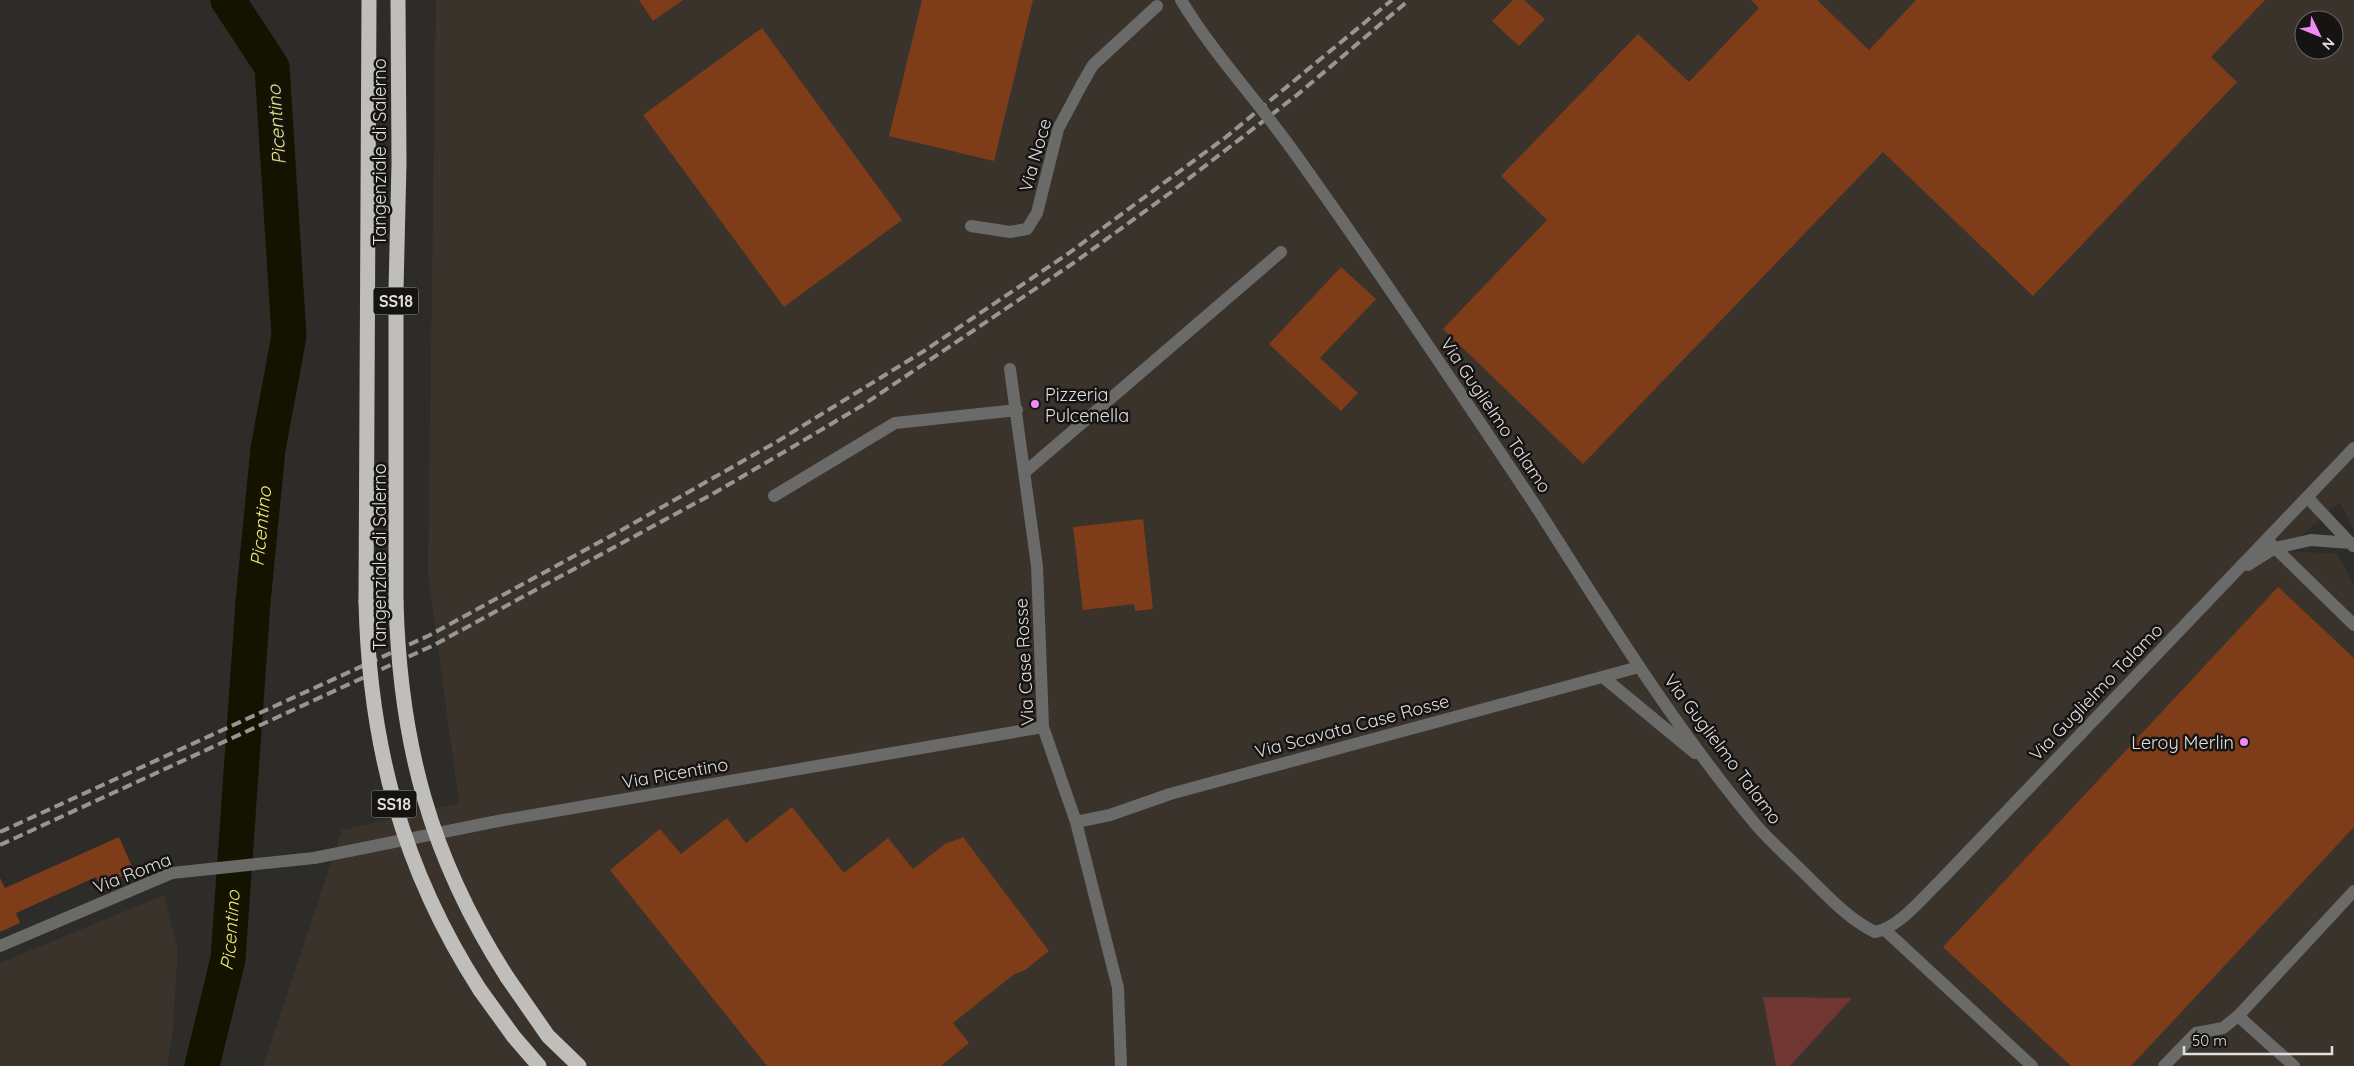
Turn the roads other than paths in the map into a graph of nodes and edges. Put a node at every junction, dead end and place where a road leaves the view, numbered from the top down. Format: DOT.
graph roads {
  1 [pos="369,0"];
  2 [pos="398,0"];
  3 [pos="1181,0"];
  4 [pos="1157,6"];
  5 [pos="970,226"];
  6 [pos="1281,252"];
  7 [pos="1010,368"];
  8 [pos="1016,410"];
  9 [pos="2354,448"];
  10 [pos="1025,472"];
  11 [pos="774,496"];
  12 [pos="2307,497"];
  13 [pos="2271,543"];
  14 [pos="2353,545"];
  15 [pos="2354,625"];
  16 [pos="1639,667"];
  17 [pos="1602,677"];
  18 [pos="1043,727"];
  19 [pos="1712,767"];
  20 [pos="1076,822"];
  21 [pos="314,858"];
  22 [pos="2354,891"];
  23 [pos="1885,930"];
  24 [pos="0,946"];
  25 [pos="2238,1016"];
  26 [pos="538,1066"];
  27 [pos="579,1066"];
  28 [pos="1121,1066"];
  29 [pos="2032,1066"];
  30 [pos="2164,1066"];
  31 [pos="2294,1066"];
  1 -- 26 [label="highway, Tangenziale di Salerno / SS18, bridge"];
  2 -- 27 [label="highway, Tangenziale di Salerno / SS18, bridge"];
  3 -- 16 [label="street, Via Guglielmo Talamo, bridge"];
  4 -- 5 [label="street, Via Noce"];
  6 -- 10 [label="street"];
  7 -- 8 [label="street, Via Case Rosse"];
  8 -- 10 [label="street, Via Case Rosse"];
  8 -- 11 [label="street"];
  9 -- 12 [label="street, Via Guglielmo Talamo"];
  10 -- 18 [label="street, Via Case Rosse"];
  12 -- 13 [label="street, Via Guglielmo Talamo"];
  12 -- 14 [label="street"];
  13 -- 14 [label="street"];
  13 -- 15 [label="street"];
  13 -- 23 [label="street, Via Guglielmo Talamo"];
  16 -- 17 [label="street, Via Scavata Case Rosse"];
  16 -- 19 [label="street, Via Guglielmo Talamo"];
  17 -- 19 [label="street"];
  17 -- 20 [label="street, Via Scavata Case Rosse"];
  18 -- 20 [label="street, Via Case Rosse"];
  18 -- 21 [label="street, Via Picentino"];
  19 -- 23 [label="street, Via Guglielmo Talamo"];
  20 -- 28 [label="street, Via Case Rosse"];
  21 -- 24 [label="street, Via Roma"];
  22 -- 25 [label="street"];
  23 -- 29 [label="street"];
  25 -- 30 [label="street"];
  25 -- 31 [label="street"];
}
